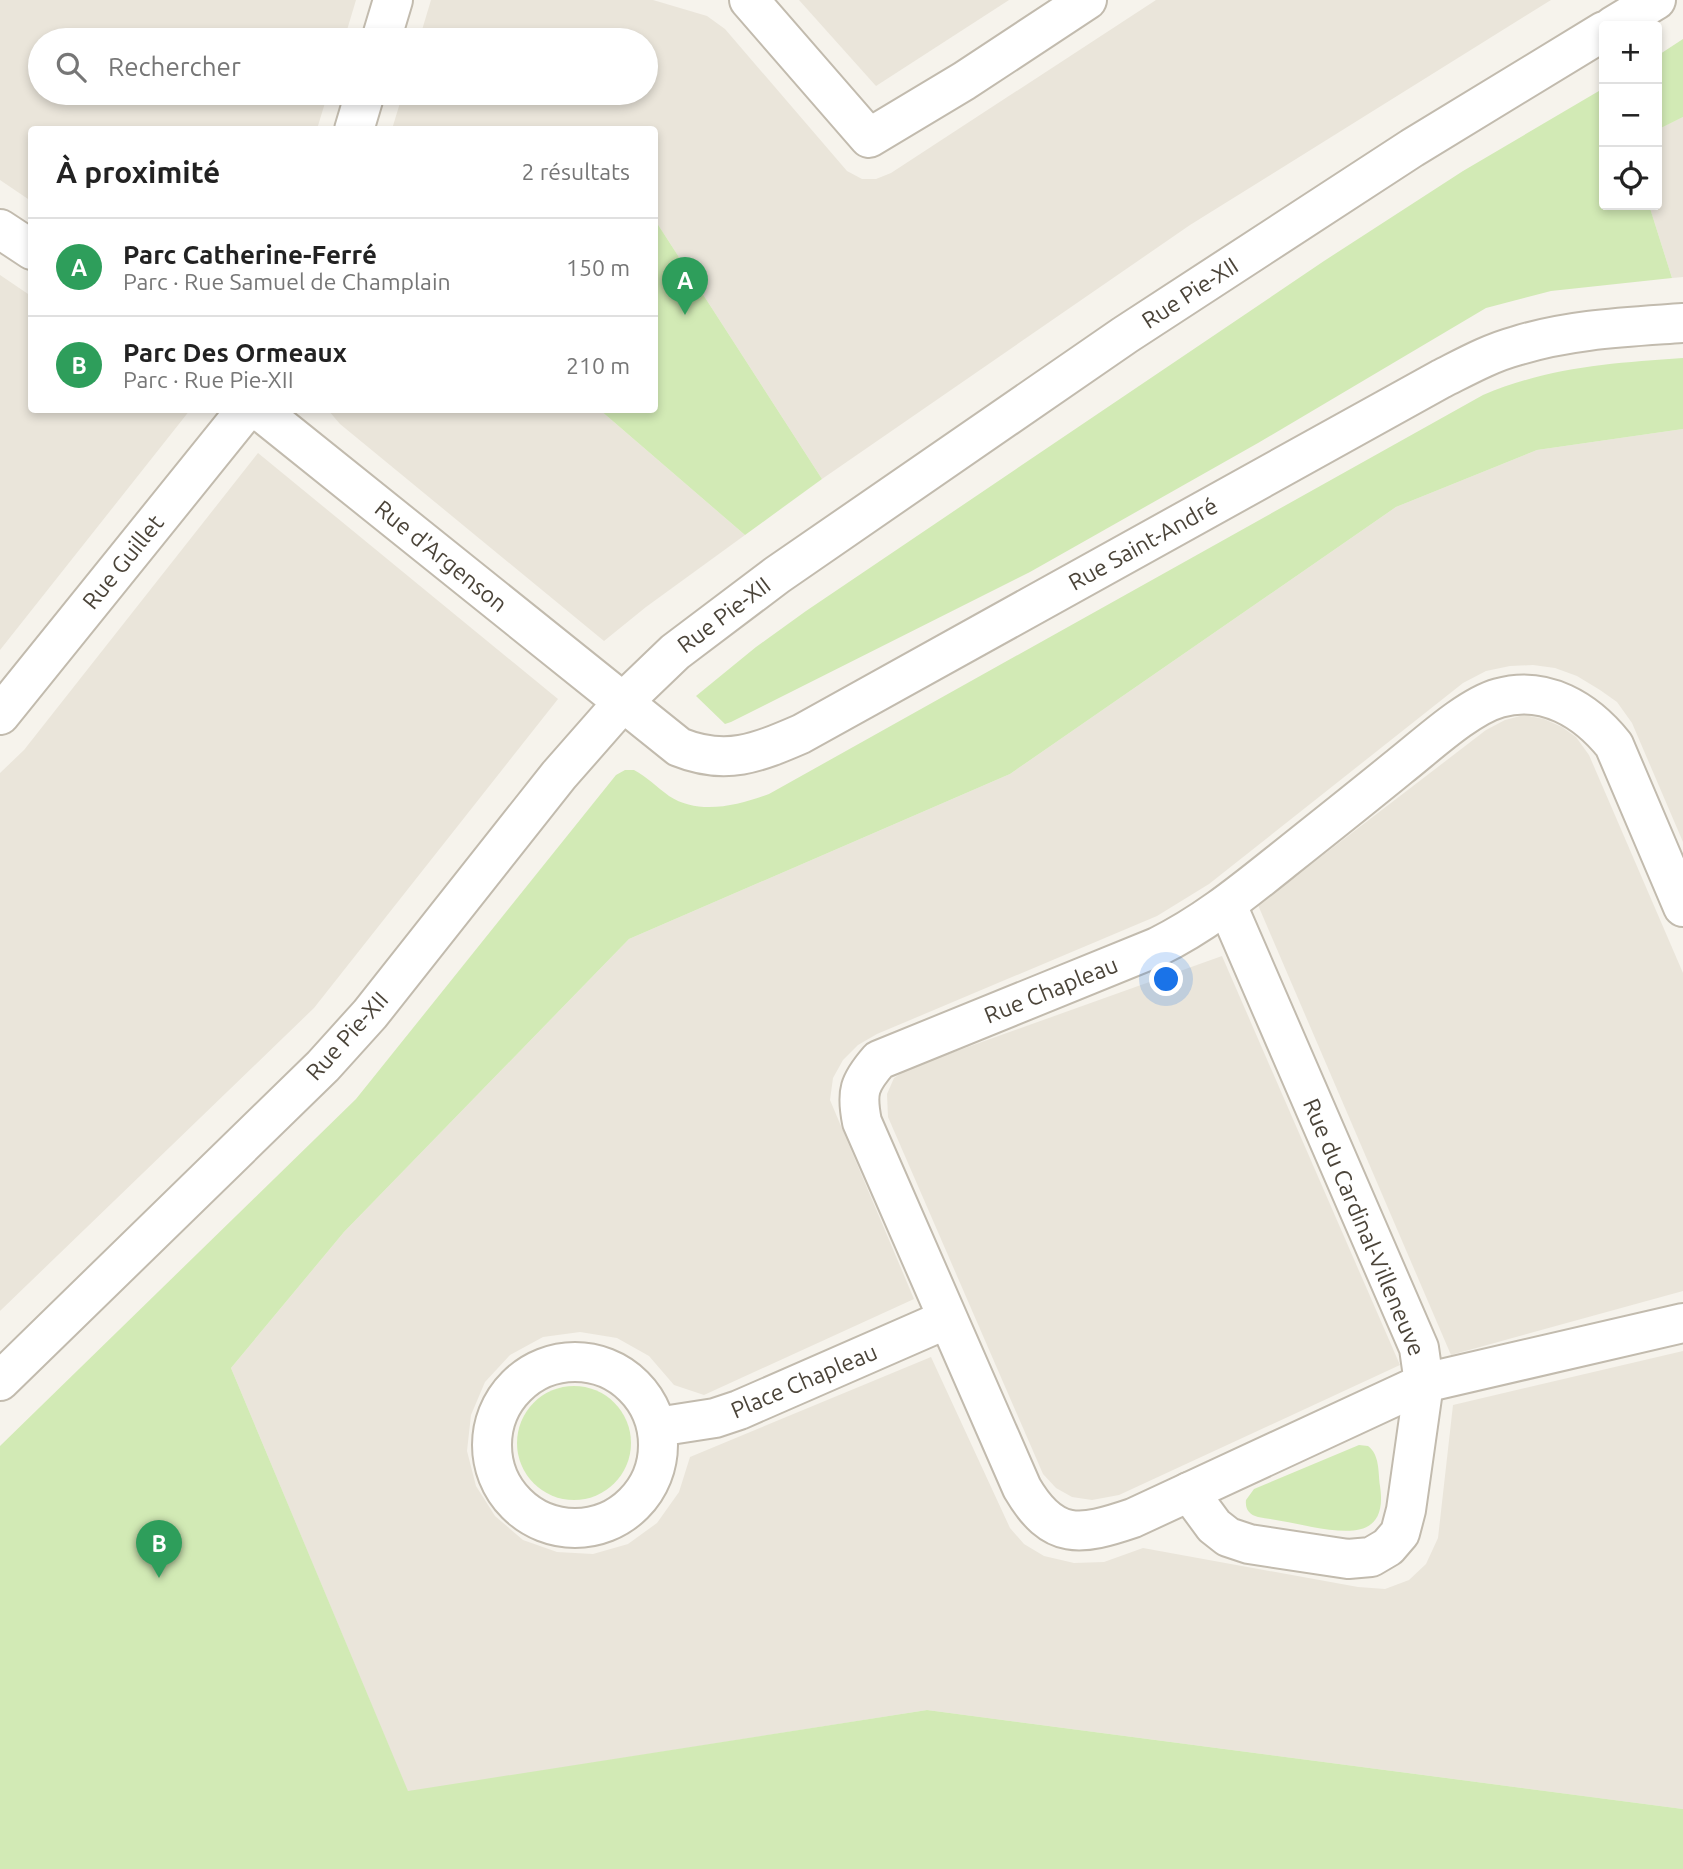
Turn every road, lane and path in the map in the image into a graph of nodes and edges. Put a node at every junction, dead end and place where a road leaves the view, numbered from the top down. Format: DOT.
graph roads {
  1 [pos="393,0"];
  2 [pos="749,0"];
  3 [pos="1087,0"];
  4 [pos="1656,0"];
  5 [pos="1621,21"];
  6 [pos="385,28"];
  7 [pos="1599,34"];
  8 [pos="361,105"];
  9 [pos="355,126"];
  10 [pos="0,229"];
  11 [pos="28,247"];
  12 [pos="1683,323"];
  13 [pos="244,413"];
  14 [pos="264,413"];
  15 [pos="624,701"];
  16 [pos="0,716"];
  17 [pos="1227,905"];
  18 [pos="1683,907"];
  19 [pos="947,1319"];
  20 [pos="1683,1323"];
  21 [pos="0,1381"];
  22 [pos="1424,1383"];
  23 [pos="657,1427"];
  24 [pos="1189,1492"];
  1 -- 6 [label="street"];
  2 -- 3 [label="street"];
  4 -- 5 [label="street"];
  7 -- 15 [label="street, Rue Pie-XII"];
  8 -- 9 [label="street"];
  10 -- 11 [label="street"];
  12 -- 15 [label="street, Rue Saint-André"];
  13 -- 16 [label="street, Rue Guillet"];
  14 -- 15 [label="street, Rue d'Argenson"];
  15 -- 21 [label="street, Rue Pie-XII"];
  17 -- 18 [label="street, Rue Chapleau"];
  17 -- 19 [label="street, Rue Chapleau"];
  17 -- 22 [label="street, Rue du Cardinal-Villeneuve"];
  19 -- 23 [label="street, Place Chapleau"];
  19 -- 24 [label="street, Rue Chapleau"];
  20 -- 22 [label="street, Rue du Cardinal-Villeneuve"];
  22 -- 24 [label="street, Rue Chapleau"];
  22 -- 24 [label="street"];
  23 -- 23 [label="street"];
}
